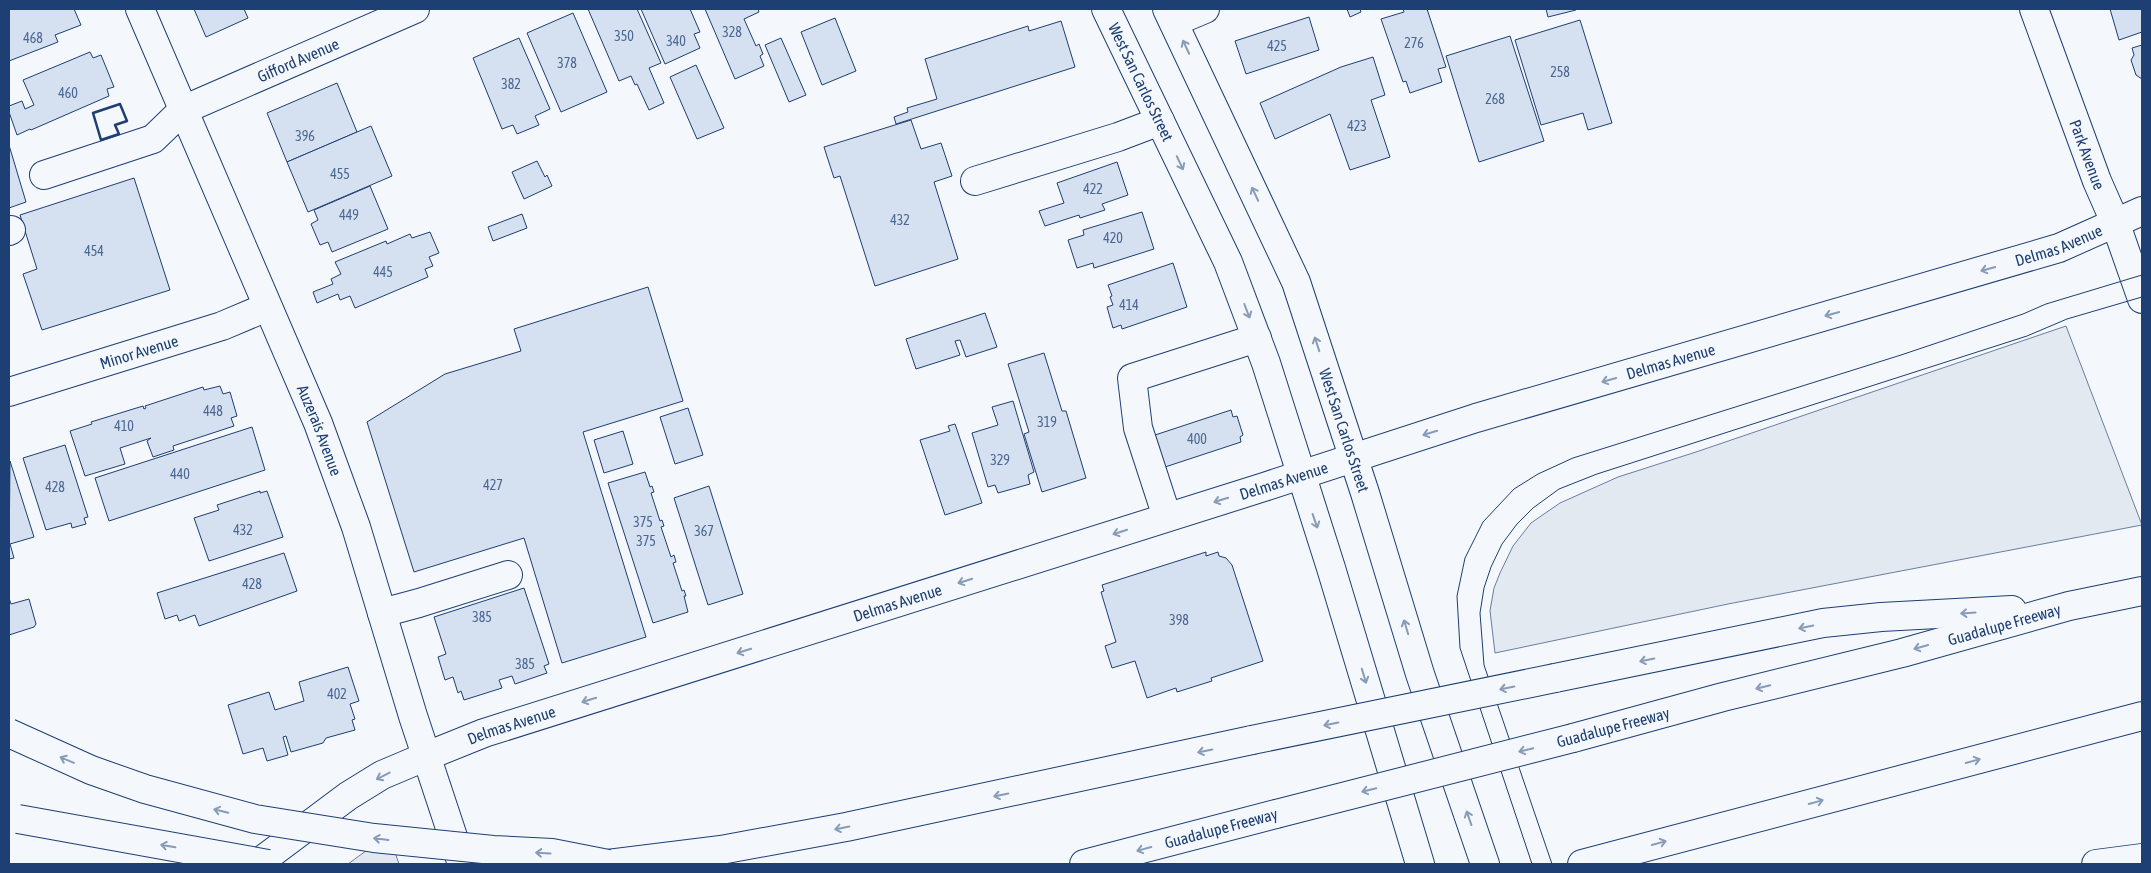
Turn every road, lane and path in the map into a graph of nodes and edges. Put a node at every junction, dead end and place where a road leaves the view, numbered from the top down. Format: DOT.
graph roads {
  1 [pos="140,9"];
  2 [pos="415,9"];
  3 [pos="1106,9"];
  4 [pos="1205,9"];
  5 [pos="2034,9"];
  6 [pos="1170,15"];
  7 [pos="183,110"];
  8 [pos="1160,121"];
  9 [pos="44,174"];
  10 [pos="974,182"];
  11 [pos="2142,211"];
  12 [pos="2115,222"];
  13 [pos="2142,300"];
  14 [pos="267,308"];
  15 [pos="1257,338"];
  16 [pos="9,392"];
  17 [pos="1352,457"];
  18 [pos="1301,475"];
  19 [pos="1166,517"];
  20 [pos="508,576"];
  21 [pos="2142,591"];
  22 [pos="2068,606"];
  23 [pos="382,612"];
  24 [pos="2142,716"];
  25 [pos="9,733"];
  26 [pos="427,756"];
  27 [pos="9,818"];
  28 [pos="2142,858"];
  29 [pos="257,864"];
  30 [pos="268,864"];
  31 [pos="462,864"];
  32 [pos="608,864"];
  33 [pos="1084,864"];
  34 [pos="1420,864"];
  35 [pos="1485,864"];
  36 [pos="1582,864"];
  37 [pos="2096,864"];
  1 -- 7 [label="main road, Auzerais Avenue"];
  2 -- 7 [label="main road, Gifford Avenue"];
  3 -- 8 [label="main road, West San Carlos Street"];
  4 -- 6 [label="main road"];
  5 -- 12 [label="main road, Park Avenue"];
  17 -- 6 [label="main road, West San Carlos Street, one-way"];
  7 -- 9 [label="main road, Gifford Avenue"];
  7 -- 14 [label="main road, Auzerais Avenue"];
  8 -- 10 [label="main road"];
  8 -- 15 [label="main road, West San Carlos Street, one-way"];
  11 -- 12 [label="main road, Delmas Avenue"];
  12 -- 13 [label="main road, Park Avenue"];
  12 -- 17 [label="main road, Delmas Avenue, one-way"];
  14 -- 16 [label="main road, Minor Avenue"];
  14 -- 23 [label="main road, Auzerais Avenue"];
  15 -- 18 [label="main road, West San Carlos Street"];
  15 -- 19 [label="main road"];
  17 -- 18 [label="main road, Delmas Avenue"];
  35 -- 17 [label="main road, West San Carlos Street, one-way"];
  18 -- 19 [label="main road, Delmas Avenue, one-way"];
  18 -- 34 [label="main road, West San Carlos Street, one-way"];
  19 -- 26 [label="main road, Delmas Avenue, one-way"];
  20 -- 23 [label="main road"];
  21 -- 22 [label="main road, Guadalupe Freeway"];
  22 -- 32 [label="main road, one-way, bridge"];
  22 -- 33 [label="main road, Guadalupe Freeway, one-way, bridge"];
  23 -- 26 [label="main road, Auzerais Avenue"];
  36 -- 24 [label="main road, one-way"];
  32 -- 25 [label="main road, one-way, bridge"];
  26 -- 29 [label="main road, Delmas Avenue, one-way"];
  26 -- 31 [label="main road, Auzerais Avenue"];
  30 -- 27 [label="main road, one-way, bridge"];
  28 -- 37 [label="main road"];
}
